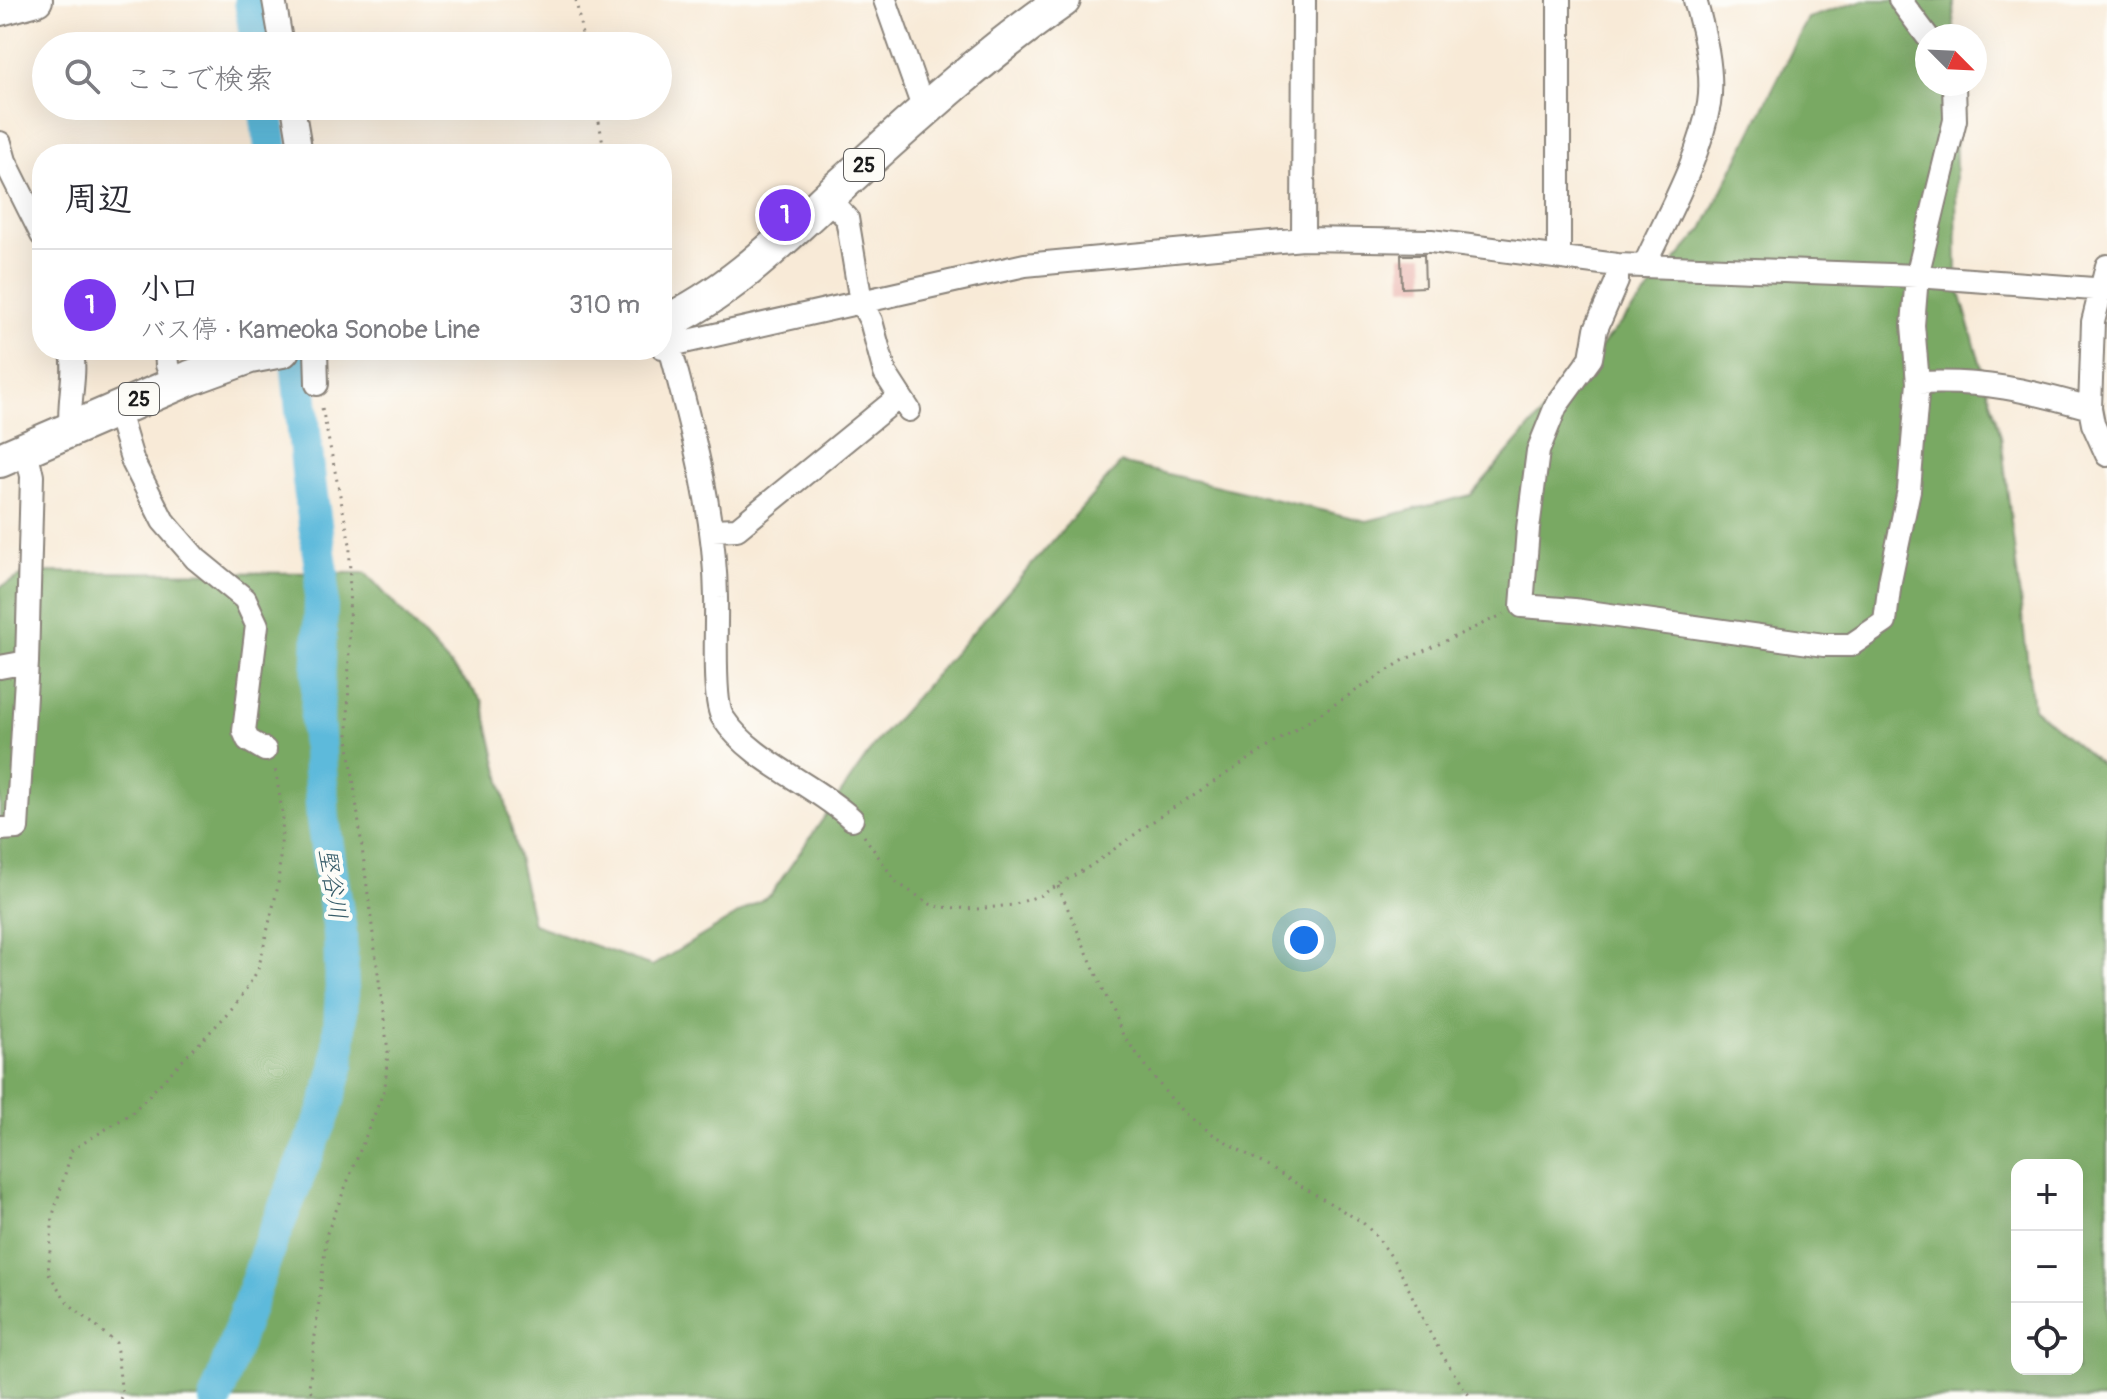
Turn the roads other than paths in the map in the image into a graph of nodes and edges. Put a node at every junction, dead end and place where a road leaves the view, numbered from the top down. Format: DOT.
graph roads {
  1 [pos="37,0"];
  2 [pos="274,0"];
  3 [pos="885,0"];
  4 [pos="1063,0"];
  5 [pos="1304,0"];
  6 [pos="1559,0"];
  7 [pos="1695,0"];
  8 [pos="1900,0"];
  9 [pos="0,10"];
  10 [pos="1918,24"];
  11 [pos="280,32"];
  12 [pos="1954,96"];
  13 [pos="924,110"];
  14 [pos="295,120"];
  15 [pos="299,144"];
  16 [pos="2,156"];
  17 [pos="827,198"];
  18 [pos="32,215"];
  19 [pos="1303,239"];
  20 [pos="1559,257"];
  21 [pos="1617,265"];
  22 [pos="1644,266"];
  23 [pos="2107,266"];
  24 [pos="1917,276"];
  25 [pos="2103,289"];
  26 [pos="861,302"];
  27 [pos="672,334"];
  28 [pos="672,339"];
  29 [pos="74,360"];
  30 [pos="167,360"];
  31 [pos="239,360"];
  32 [pos="316,360"];
  33 [pos="670,360"];
  34 [pos="1918,383"];
  35 [pos="175,384"];
  36 [pos="317,384"];
  37 [pos="2090,408"];
  38 [pos="117,409"];
  39 [pos="71,429"];
  40 [pos="13,455"];
  41 [pos="2107,455"];
  42 [pos="712,530"];
  43 [pos="27,662"];
  44 [pos="0,667"];
  45 [pos="265,750"];
  46 [pos="852,819"];
  47 [pos="0,829"];
  1 -- 9 [label="street"];
  2 -- 11 [label="street"];
  3 -- 13 [label="street"];
  4 -- 13 [label="main road, 25"];
  5 -- 19 [label="street"];
  6 -- 20 [label="street"];
  7 -- 22 [label="street"];
  8 -- 10 [label="street"];
  12 -- 24 [label="street"];
  13 -- 17 [label="main road, 25"];
  14 -- 15 [label="street"];
  16 -- 18 [label="street"];
  17 -- 26 [label="street"];
  17 -- 27 [label="main road, 25"];
  19 -- 20 [label="street"];
  19 -- 26 [label="street"];
  20 -- 21 [label="street"];
  21 -- 22 [label="street"];
  21 -- 34 [label="street"];
  22 -- 24 [label="street"];
  23 -- 25 [label="street"];
  24 -- 25 [label="street"];
  24 -- 34 [label="street"];
  25 -- 37 [label="street"];
  26 -- 28 [label="street"];
  26 -- 42 [label="street"];
  29 -- 39 [label="street"];
  30 -- 35 [label="street"];
  31 -- 35 [label="main road, 25"];
  32 -- 36 [label="street"];
  33 -- 42 [label="street"];
  34 -- 37 [label="street"];
  35 -- 38 [label="main road, 25"];
  37 -- 41 [label="street"];
  38 -- 39 [label="main road, 25"];
  38 -- 45 [label="street"];
  39 -- 40 [label="main road, 25"];
  40 -- 43 [label="street"];
  42 -- 46 [label="street"];
  43 -- 44 [label="street"];
  43 -- 47 [label="street"];
}
